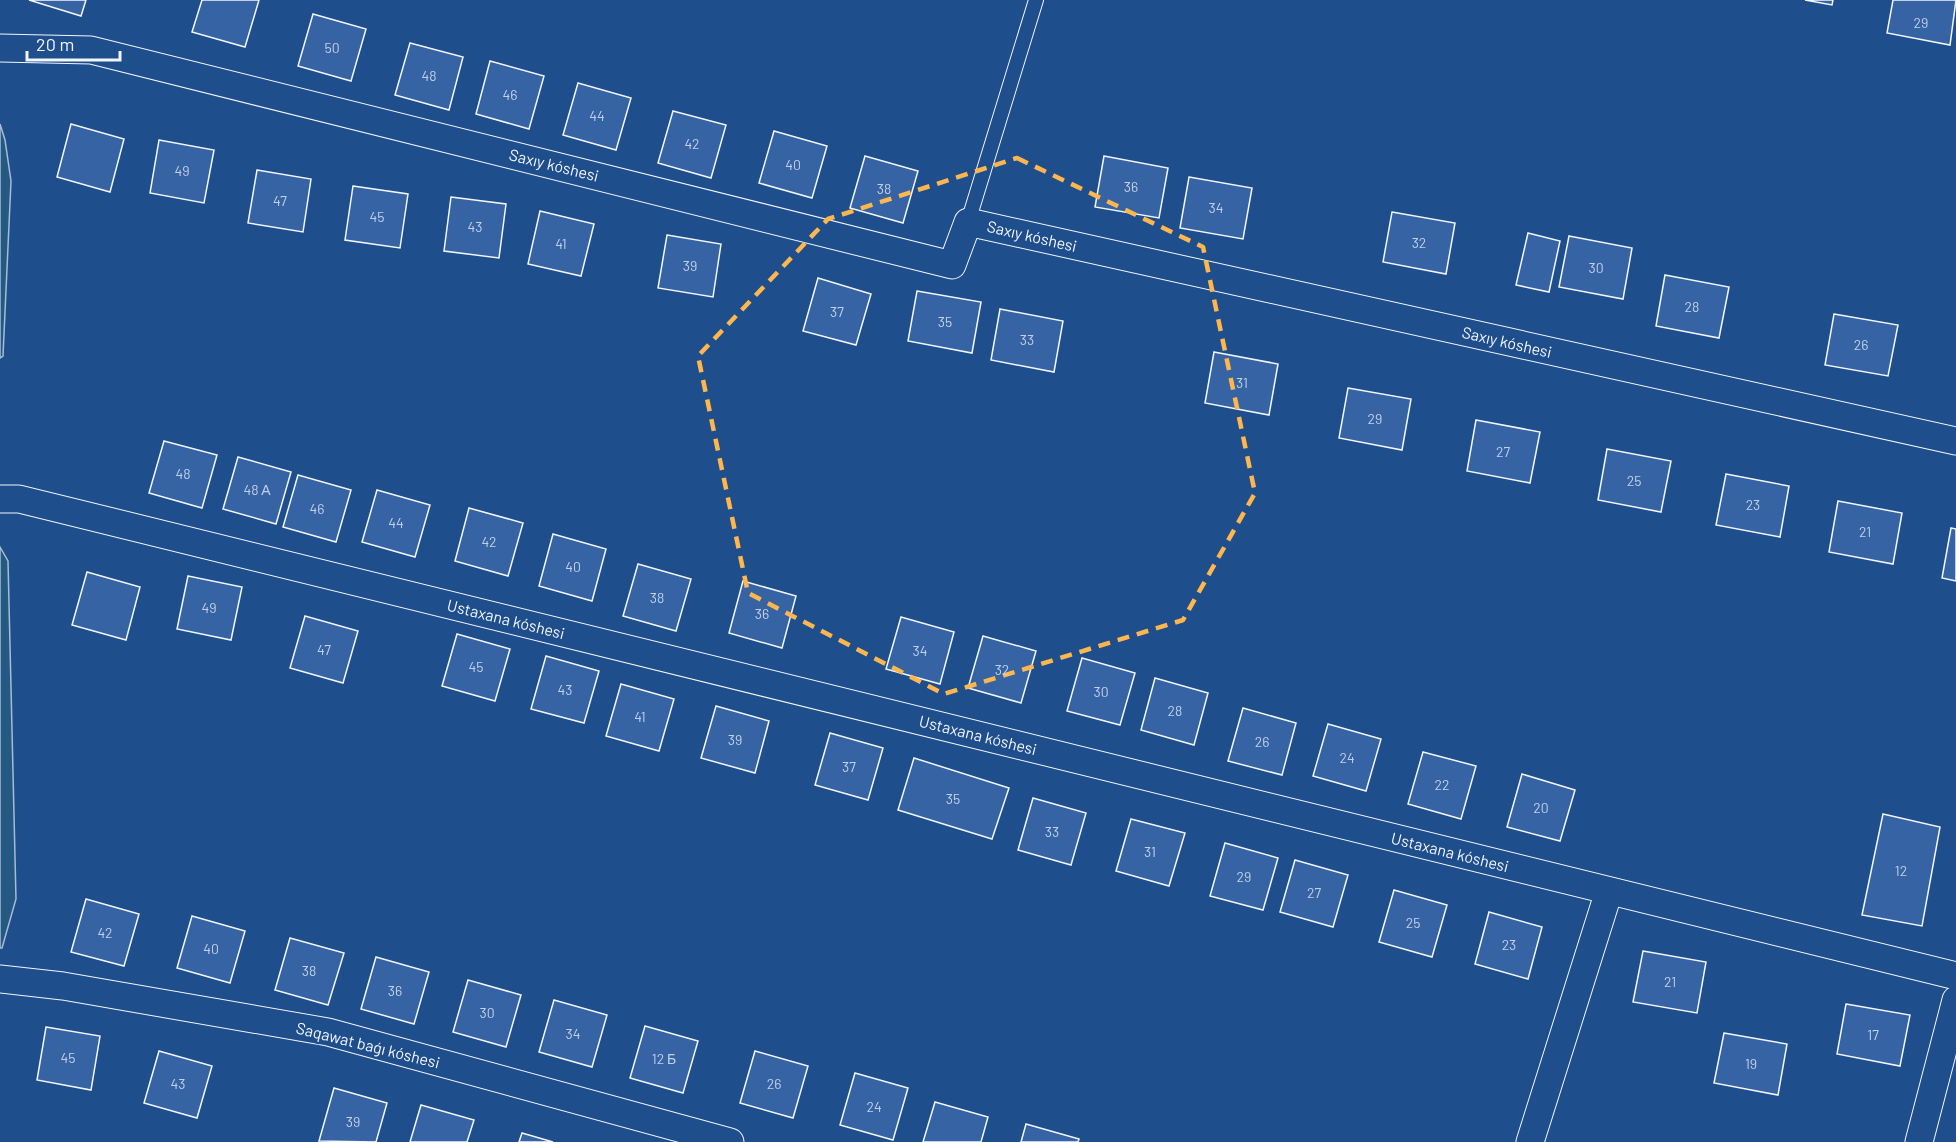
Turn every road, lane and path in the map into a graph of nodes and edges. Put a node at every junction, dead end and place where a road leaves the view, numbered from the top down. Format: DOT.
graph roads {
  1 [pos="1036,0"];
  2 [pos="0,48"];
  3 [pos="968,222"];
  4 [pos="1956,441"];
  5 [pos="0,499"];
  6 [pos="1609,891"];
  7 [pos="1956,976"];
  8 [pos="0,979"];
  9 [pos="1956,1000"];
  10 [pos="730,1142"];
  11 [pos="1530,1142"];
  12 [pos="1919,1142"];
  1 -- 3 [label="lane"];
  2 -- 3 [label="street, Saxıy kóshesi"];
  3 -- 4 [label="street, Saxıy kóshesi"];
  5 -- 6 [label="street, Ustaxana kóshesi"];
  6 -- 7 [label="street, Ustaxana kóshesi"];
  6 -- 11 [label="street"];
  8 -- 10 [label="street, Saqawat baǵı kóshesi"];
  9 -- 12 [label="street"];
}
